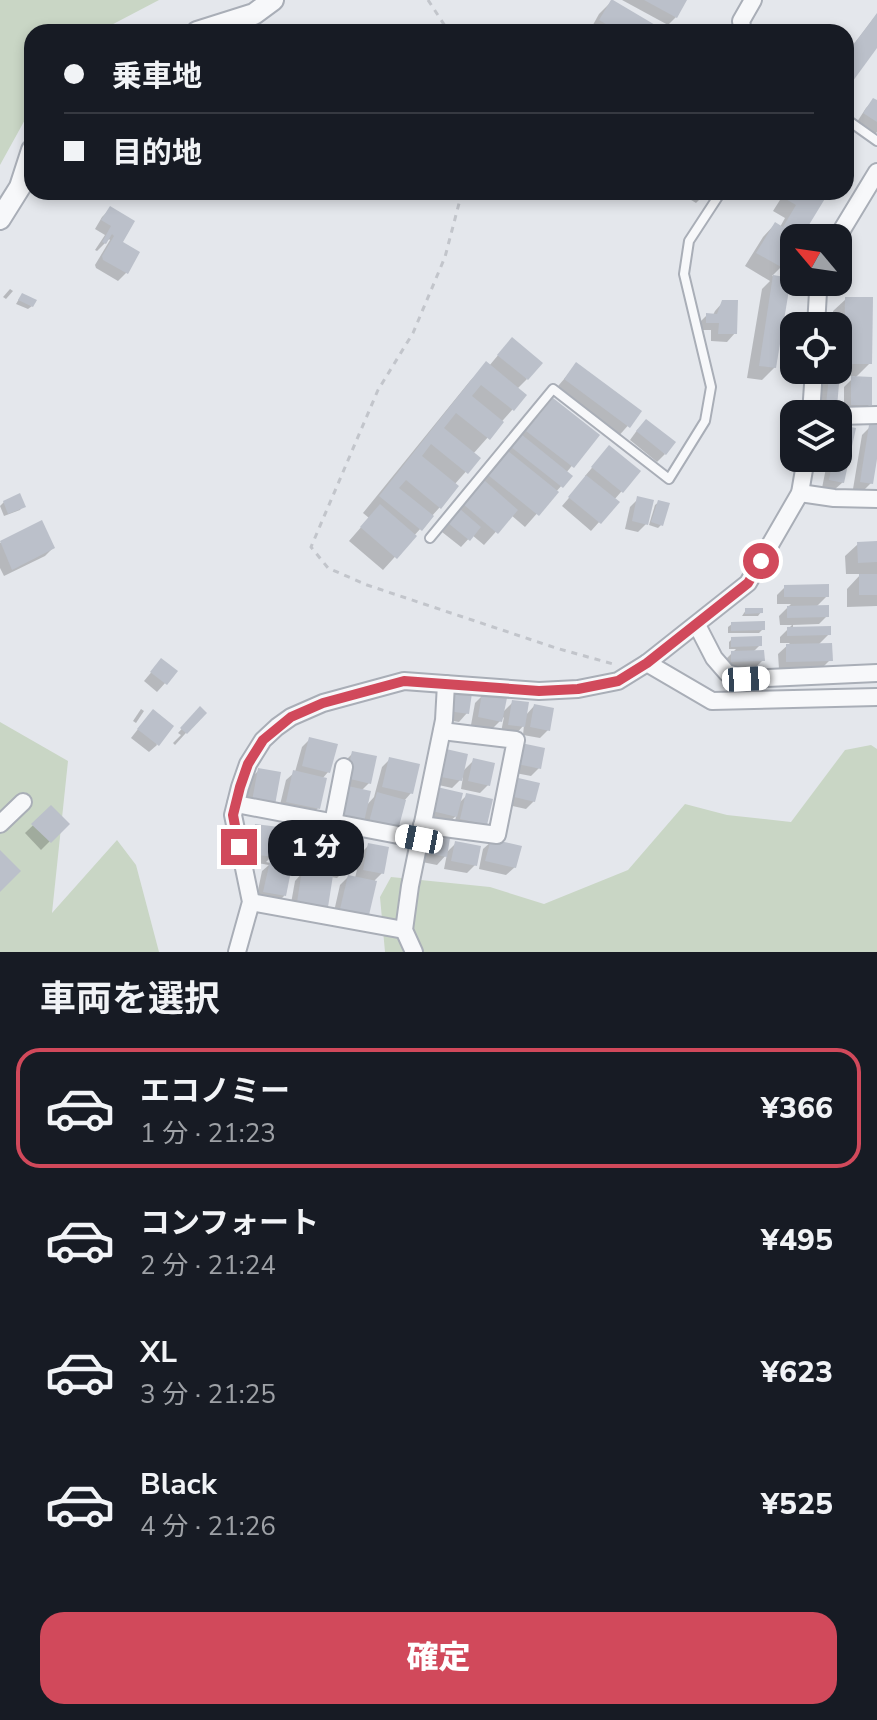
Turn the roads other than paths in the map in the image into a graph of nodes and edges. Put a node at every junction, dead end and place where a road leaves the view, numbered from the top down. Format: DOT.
graph roads {
  1 [pos="273,0"];
  2 [pos="753,0"];
  3 [pos="222,24"];
  4 [pos="742,24"];
  5 [pos="854,125"];
  6 [pos="877,141"];
  7 [pos="877,172"];
  8 [pos="24,175"];
  9 [pos="716,200"];
  10 [pos="0,219"];
  11 [pos="845,224"];
  12 [pos="877,415"];
  13 [pos="852,416"];
  14 [pos="804,472"];
  15 [pos="800,493"];
  16 [pos="877,499"];
  17 [pos="430,538"];
  18 [pos="697,625"];
  19 [pos="641,667"];
  20 [pos="877,673"];
  21 [pos="446,684"];
  22 [pos="877,697"];
  23 [pos="442,731"];
  24 [pos="344,767"];
  25 [pos="23,802"];
  26 [pos="236,804"];
  27 [pos="333,823"];
  28 [pos="0,824"];
  29 [pos="421,832"];
  30 [pos="251,902"];
  31 [pos="404,930"];
  32 [pos="237,952"];
  33 [pos="414,952"];
  1 -- 3 [label="street"];
  2 -- 4 [label="street"];
  5 -- 6 [label="lane"];
  7 -- 11 [label="street"];
  8 -- 10 [label="street"];
  9 -- 17 [label="lane"];
  12 -- 13 [label="street"];
  14 -- 15 [label="street"];
  15 -- 16 [label="street"];
  15 -- 18 [label="street"];
  18 -- 19 [label="street"];
  18 -- 20 [label="street"];
  19 -- 21 [label="street"];
  19 -- 22 [label="street"];
  21 -- 23 [label="street"];
  21 -- 26 [label="street"];
  23 -- 29 [label="street"];
  23 -- 29 [label="street"];
  24 -- 27 [label="street"];
  25 -- 28 [label="street"];
  26 -- 27 [label="street"];
  26 -- 30 [label="street"];
  27 -- 29 [label="street"];
  29 -- 31 [label="street"];
  30 -- 31 [label="street"];
  30 -- 32 [label="street"];
  31 -- 33 [label="street"];
}
